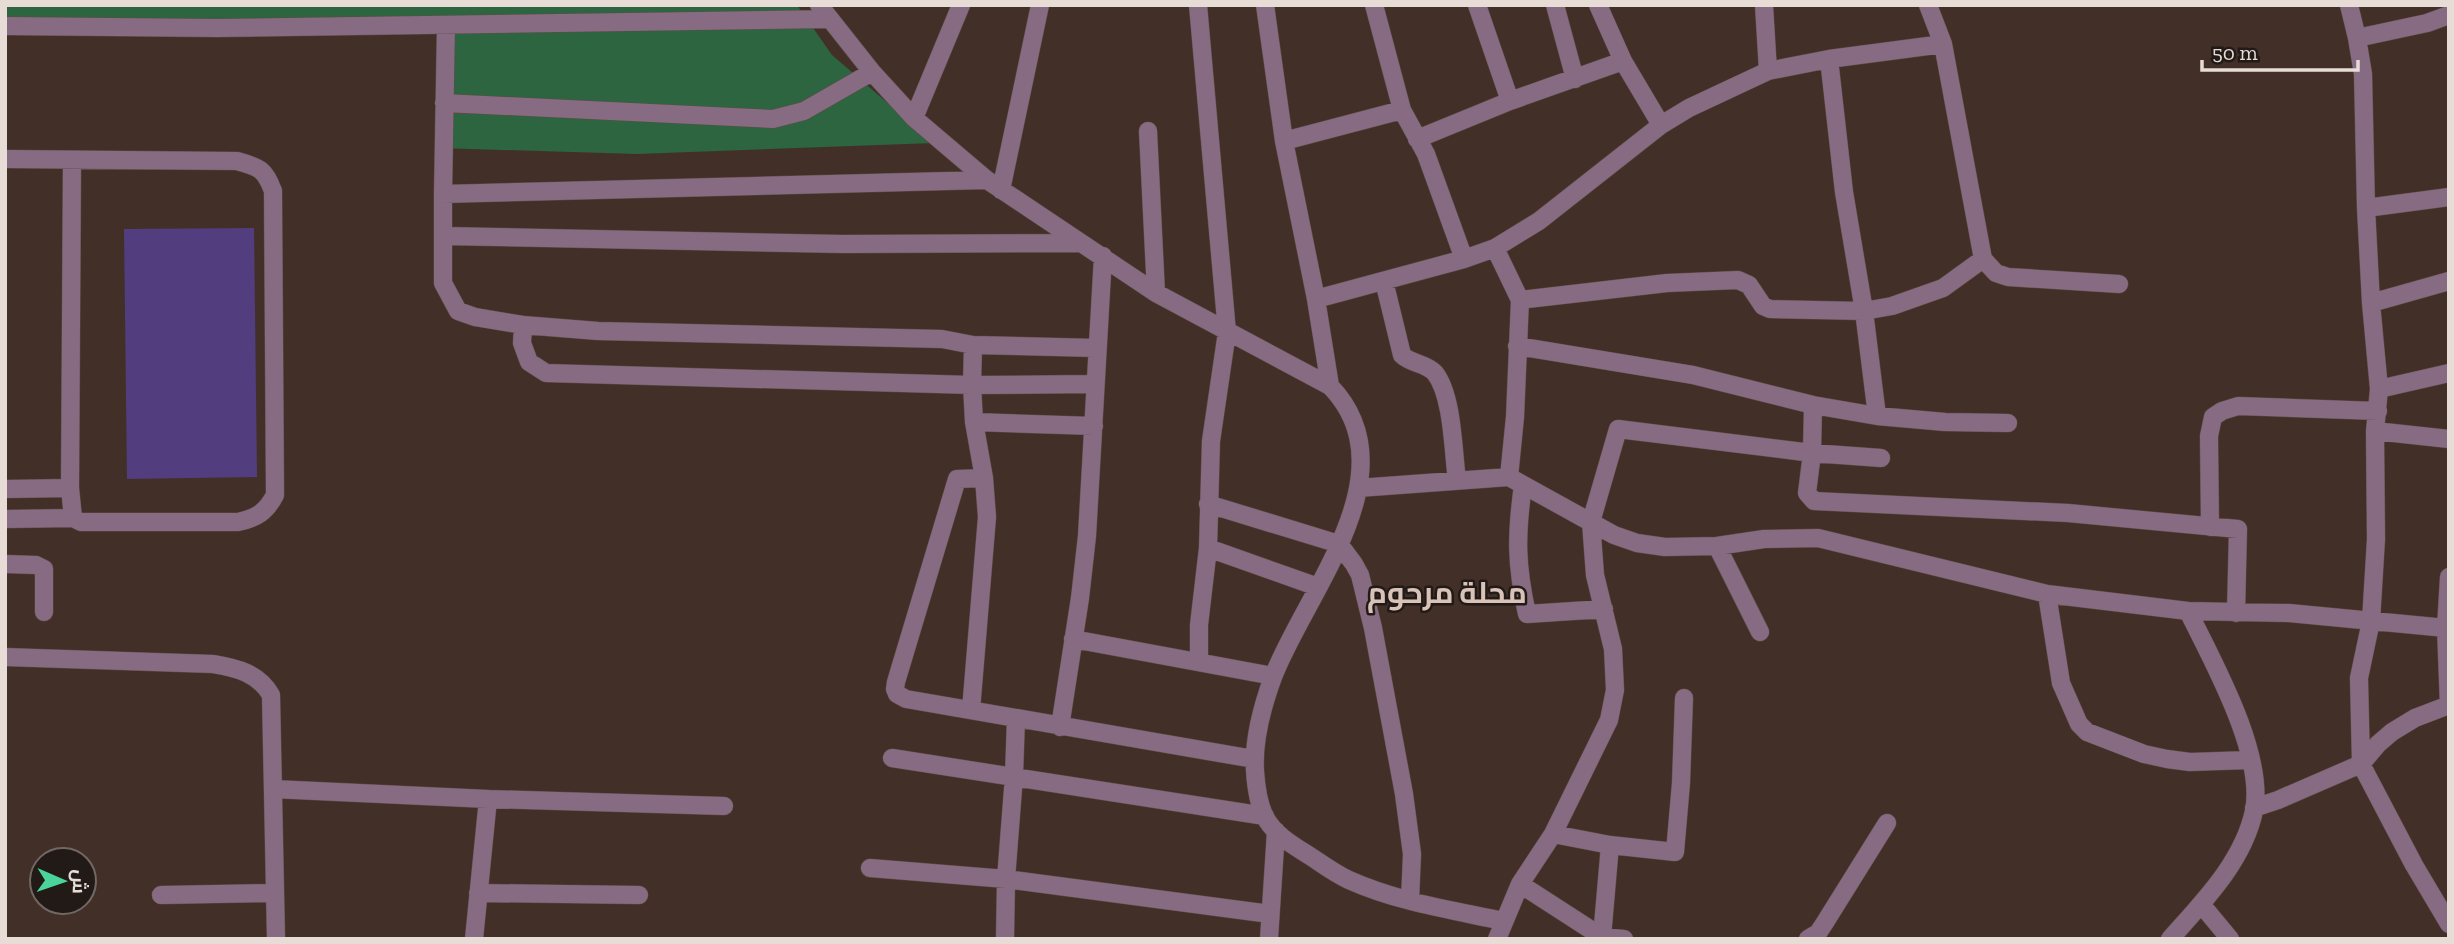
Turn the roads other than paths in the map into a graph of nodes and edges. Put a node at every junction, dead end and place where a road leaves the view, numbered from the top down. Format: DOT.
graph roads {
  1 [pos="961,5"];
  2 [pos="1040,5"];
  3 [pos="1198,5"];
  4 [pos="1265,5"];
  5 [pos="1374,5"];
  6 [pos="1477,5"];
  7 [pos="1555,5"];
  8 [pos="1598,5"];
  9 [pos="1764,5"];
  10 [pos="1928,5"];
  11 [pos="2349,5"];
  12 [pos="824,12"];
  13 [pos="2449,15"];
  14 [pos="446,25"];
  15 [pos="5,26"];
  16 [pos="2357,38"];
  17 [pos="1942,44"];
  18 [pos="1829,59"];
  19 [pos="1622,61"];
  20 [pos="1768,71"];
  21 [pos="872,72"];
  22 [pos="1575,79"];
  23 [pos="1510,101"];
  24 [pos="444,103"];
  25 [pos="1402,110"];
  26 [pos="914,118"];
  27 [pos="1661,125"];
  28 [pos="1148,131"];
  29 [pos="1417,139"];
  30 [pos="1284,141"];
  31 [pos="5,159"];
  32 [pos="72,160"];
  33 [pos="994,185"];
  34 [pos="443,194"];
  35 [pos="2449,197"];
  36 [pos="2366,208"];
  37 [pos="443,236"];
  38 [pos="1081,243"];
  39 [pos="1495,248"];
  40 [pos="1103,256"];
  41 [pos="1464,259"];
  42 [pos="1983,259"];
  43 [pos="1384,281"];
  44 [pos="2449,281"];
  45 [pos="2119,284"];
  46 [pos="1156,293"];
  47 [pos="1316,299"];
  48 [pos="1520,300"];
  49 [pos="2371,303"];
  50 [pos="1864,312"];
  51 [pos="523,325"];
  52 [pos="1227,332"];
  53 [pos="973,345"];
  54 [pos="1517,346"];
  55 [pos="1096,348"];
  56 [pos="2449,373"];
  57 [pos="972,384"];
  58 [pos="1095,384"];
  59 [pos="1330,386"];
  60 [pos="2379,389"];
  61 [pos="1813,405"];
  62 [pos="2378,411"];
  63 [pos="1877,416"];
  64 [pos="974,422"];
  65 [pos="2008,423"];
  66 [pos="1094,426"];
  67 [pos="2375,430"];
  68 [pos="2449,439"];
  69 [pos="1812,453"];
  70 [pos="1881,458"];
  71 [pos="985,478"];
  72 [pos="1457,480"];
  73 [pos="1516,481"];
  74 [pos="70,488"];
  75 [pos="1359,488"];
  76 [pos="5,489"];
  77 [pos="1208,504"];
  78 [pos="73,518"];
  79 [pos="5,519"];
  80 [pos="1591,522"];
  81 [pos="2210,527"];
  82 [pos="1339,544"];
  83 [pos="1717,546"];
  84 [pos="1208,548"];
  85 [pos="5,564"];
  86 [pos="2449,577"];
  87 [pos="1318,587"];
  88 [pos="2047,594"];
  89 [pos="1604,609"];
  90 [pos="2188,611"];
  91 [pos="44,612"];
  92 [pos="2236,613"];
  93 [pos="2371,621"];
  94 [pos="2446,628"];
  95 [pos="1759,632"];
  96 [pos="1073,639"];
  97 [pos="5,657"];
  98 [pos="1199,662"];
  99 [pos="1273,676"];
  100 [pos="1684,698"];
  101 [pos="2449,705"];
  102 [pos="971,710"];
  103 [pos="1016,718"];
  104 [pos="1060,727"];
  105 [pos="892,758"];
  106 [pos="1254,759"];
  107 [pos="2250,760"];
  108 [pos="2361,764"];
  109 [pos="1014,776"];
  110 [pos="273,789"];
  111 [pos="488,799"];
  112 [pos="724,806"];
  113 [pos="2254,808"];
  114 [pos="1265,817"];
  115 [pos="1887,823"];
  116 [pos="1276,831"];
  117 [pos="1553,834"];
  118 [pos="1610,845"];
  119 [pos="870,868"];
  120 [pos="1006,879"];
  121 [pos="1520,884"];
  122 [pos="275,893"];
  123 [pos="478,893"];
  124 [pos="160,895"];
  125 [pos="639,895"];
  126 [pos="1410,901"];
  127 [pos="2201,904"];
  128 [pos="1270,914"];
  129 [pos="1503,921"];
  130 [pos="2449,924"];
  131 [pos="1602,937"];
  132 [pos="276,939"];
  133 [pos="474,939"];
  134 [pos="1005,939"];
  135 [pos="1269,939"];
  136 [pos="1497,939"];
  137 [pos="1623,939"];
  138 [pos="1808,939"];
  139 [pos="2170,939"];
  140 [pos="2230,939"];
  1 -- 26 [label="street"];
  2 -- 33 [label="street"];
  3 -- 52 [label="street"];
  4 -- 30 [label="street"];
  5 -- 25 [label="street"];
  6 -- 23 [label="street"];
  7 -- 22 [label="street"];
  8 -- 19 [label="street"];
  9 -- 20 [label="street"];
  10 -- 17 [label="street"];
  11 -- 16 [label="street"];
  12 -- 14 [label="street"];
  12 -- 21 [label="street"];
  13 -- 16 [label="street"];
  14 -- 15 [label="street"];
  14 -- 24 [label="street"];
  16 -- 36 [label="street"];
  17 -- 18 [label="street"];
  17 -- 42 [label="street"];
  18 -- 20 [label="street"];
  18 -- 50 [label="street"];
  19 -- 22 [label="street"];
  19 -- 27 [label="street"];
  20 -- 27 [label="street"];
  21 -- 24 [label="street"];
  21 -- 26 [label="street"];
  22 -- 23 [label="street"];
  23 -- 29 [label="street"];
  24 -- 34 [label="street"];
  25 -- 29 [label="street"];
  25 -- 30 [label="street"];
  26 -- 33 [label="street"];
  27 -- 39 [label="street"];
  28 -- 46 [label="street"];
  29 -- 41 [label="street"];
  30 -- 47 [label="street"];
  31 -- 32 [label="street"];
  32 -- 74 [label="street"];
  32 -- 78 [label="street"];
  33 -- 34 [label="street"];
  33 -- 38 [label="street"];
  34 -- 37 [label="street"];
  35 -- 36 [label="street"];
  36 -- 49 [label="street"];
  37 -- 38 [label="street"];
  37 -- 51 [label="street"];
  38 -- 40 [label="street"];
  39 -- 41 [label="street"];
  39 -- 48 [label="street"];
  40 -- 46 [label="street"];
  40 -- 55 [label="street"];
  41 -- 43 [label="street"];
  42 -- 45 [label="street"];
  42 -- 50 [label="street"];
  43 -- 47 [label="street"];
  43 -- 72 [label="street"];
  44 -- 49 [label="street"];
  46 -- 52 [label="street"];
  47 -- 59 [label="street"];
  48 -- 50 [label="street"];
  48 -- 54 [label="street"];
  49 -- 60 [label="street"];
  50 -- 63 [label="street"];
  51 -- 53 [label="street"];
  51 -- 57 [label="street"];
  52 -- 59 [label="street"];
  52 -- 77 [label="street"];
  53 -- 55 [label="street"];
  53 -- 57 [label="street"];
  54 -- 61 [label="street"];
  54 -- 73 [label="street"];
  55 -- 58 [label="street"];
  56 -- 60 [label="street"];
  57 -- 58 [label="street"];
  57 -- 64 [label="street"];
  58 -- 66 [label="street"];
  59 -- 75 [label="street"];
  60 -- 62 [label="street"];
  61 -- 63 [label="street"];
  61 -- 69 [label="street"];
  62 -- 67 [label="street"];
  62 -- 81 [label="street"];
  63 -- 65 [label="street"];
  64 -- 66 [label="street"];
  64 -- 71 [label="street"];
  66 -- 96 [label="street"];
  67 -- 68 [label="street"];
  67 -- 93 [label="street"];
  69 -- 70 [label="street"];
  69 -- 80 [label="street"];
  69 -- 81 [label="street"];
  71 -- 102 [label="street"];
  71 -- 102 [label="street"];
  72 -- 73 [label="street"];
  72 -- 75 [label="street"];
  73 -- 80 [label="street"];
  73 -- 89 [label="street"];
  74 -- 76 [label="street"];
  74 -- 78 [label="street"];
  75 -- 82 [label="street"];
  77 -- 82 [label="street"];
  77 -- 84 [label="street"];
  78 -- 79 [label="street"];
  80 -- 83 [label="street"];
  80 -- 89 [label="street"];
  81 -- 92 [label="street"];
  82 -- 87 [label="street"];
  82 -- 126 [label="street"];
  83 -- 88 [label="street"];
  83 -- 95 [label="street"];
  84 -- 87 [label="street"];
  84 -- 98 [label="street"];
  85 -- 91 [label="street"];
  86 -- 94 [label="street"];
  87 -- 99 [label="street"];
  88 -- 90 [label="street"];
  88 -- 107 [label="street"];
  89 -- 117 [label="street"];
  90 -- 92 [label="street"];
  90 -- 107 [label="street"];
  92 -- 93 [label="street"];
  93 -- 94 [label="street"];
  93 -- 108 [label="street"];
  94 -- 101 [label="street"];
  96 -- 98 [label="street"];
  96 -- 104 [label="street"];
  97 -- 110 [label="street"];
  98 -- 99 [label="street"];
  99 -- 106 [label="street"];
  100 -- 118 [label="street"];
  101 -- 108 [label="street"];
  102 -- 103 [label="street"];
  103 -- 104 [label="street"];
  103 -- 109 [label="street"];
  104 -- 106 [label="street"];
  105 -- 109 [label="street"];
  106 -- 114 [label="street"];
  107 -- 113 [label="street"];
  108 -- 113 [label="street"];
  108 -- 130 [label="street"];
  109 -- 114 [label="street"];
  109 -- 120 [label="street"];
  110 -- 111 [label="street"];
  110 -- 122 [label="street"];
  111 -- 112 [label="street"];
  111 -- 123 [label="street"];
  113 -- 127 [label="street"];
  114 -- 116 [label="street"];
  115 -- 138 [label="street"];
  116 -- 126 [label="street"];
  116 -- 128 [label="street"];
  117 -- 118 [label="street"];
  117 -- 121 [label="street"];
  118 -- 131 [label="street"];
  119 -- 120 [label="street"];
  120 -- 128 [label="street"];
  120 -- 134 [label="street"];
  121 -- 129 [label="street"];
  121 -- 131 [label="street"];
  122 -- 124 [label="street"];
  122 -- 132 [label="street"];
  123 -- 125 [label="street"];
  123 -- 133 [label="street"];
  126 -- 129 [label="street"];
  127 -- 139 [label="street"];
  127 -- 140 [label="street"];
  128 -- 135 [label="street"];
  129 -- 136 [label="street"];
  131 -- 137 [label="street"];
}
